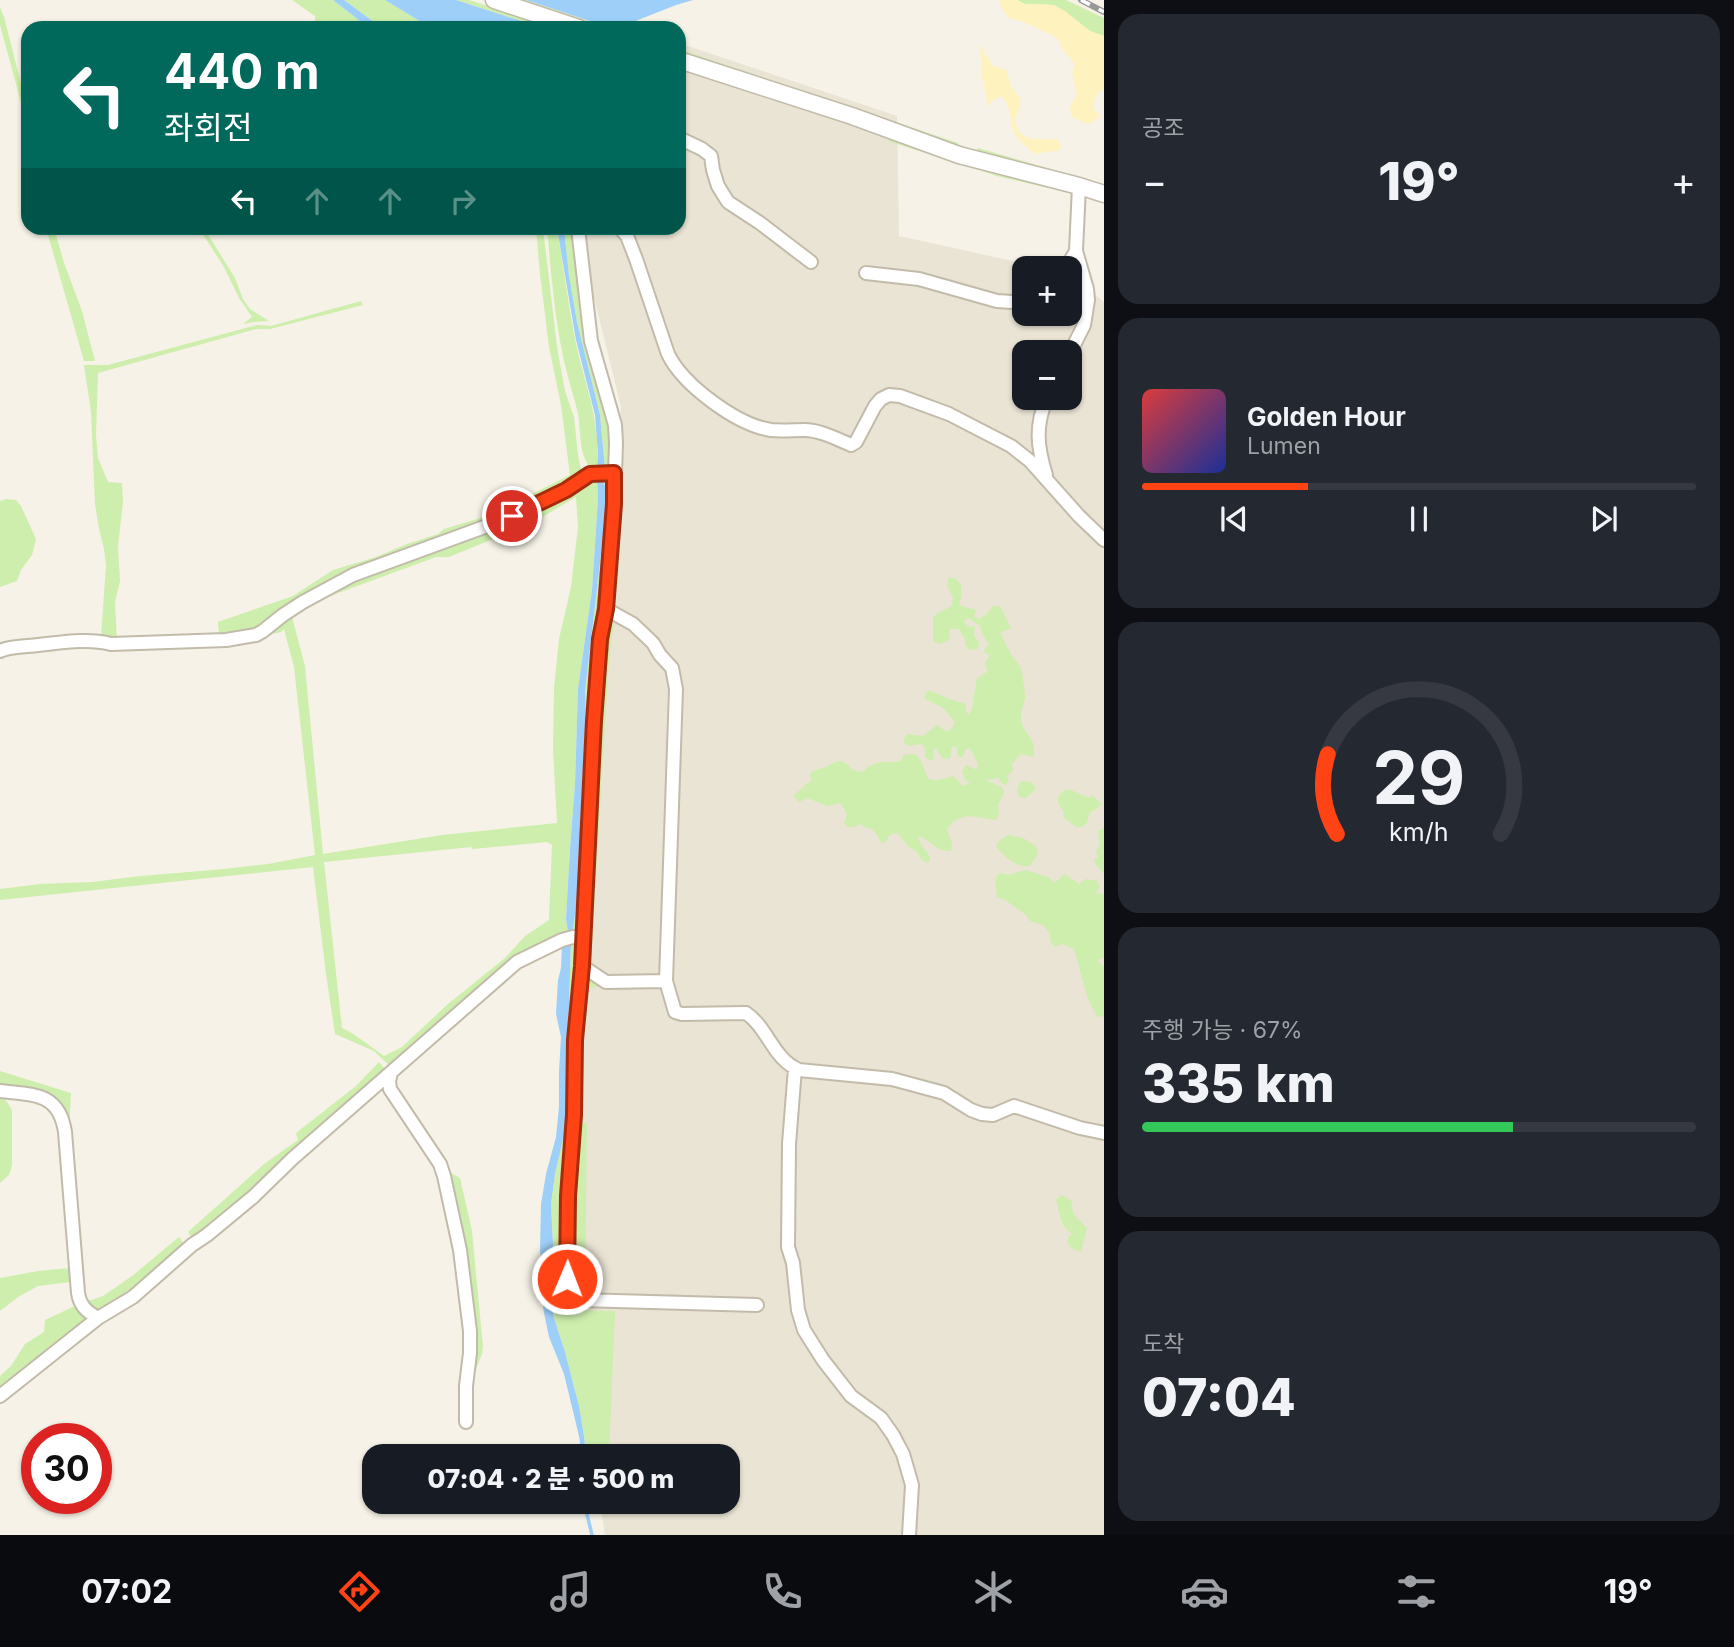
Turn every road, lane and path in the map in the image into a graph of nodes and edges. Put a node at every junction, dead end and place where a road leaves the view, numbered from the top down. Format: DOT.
graph roads {
  1 [pos="494,0"];
  2 [pos="558,21"];
  3 [pos="686,62"];
  4 [pos="686,141"];
  5 [pos="1079,186"];
  6 [pos="1104,194"];
  7 [pos="579,235"];
  8 [pos="625,235"];
  9 [pos="1076,251"];
  10 [pos="1073,256"];
  11 [pos="811,262"];
  12 [pos="866,273"];
  13 [pos="1012,302"];
  14 [pos="1076,340"];
  15 [pos="1042,410"];
  16 [pos="606,473"];
  17 [pos="1047,480"];
  18 [pos="1104,540"];
  19 [pos="606,609"];
  20 [pos="0,651"];
  21 [pos="573,938"];
  22 [pos="582,966"];
  23 [pos="666,981"];
  24 [pos="795,1068"];
  25 [pos="391,1073"];
  26 [pos="0,1091"];
  27 [pos="1104,1133"];
  28 [pos="757,1305"];
  29 [pos="98,1318"];
  30 [pos="0,1396"];
  31 [pos="466,1422"];
  32 [pos="909,1535"];
  1 -- 2 [label="street"];
  3 -- 5 [label="street"];
  4 -- 11 [label="street"];
  5 -- 6 [label="street"];
  5 -- 9 [label="street"];
  7 -- 16 [label="street"];
  8 -- 17 [label="street"];
  9 -- 10 [label="street"];
  9 -- 14 [label="street"];
  12 -- 13 [label="street"];
  15 -- 17 [label="street"];
  16 -- 19 [label="street"];
  16 -- 20 [label="street"];
  17 -- 18 [label="street"];
  19 -- 21 [label="street"];
  19 -- 23 [label="street"];
  21 -- 22 [label="street"];
  21 -- 25 [label="street"];
  22 -- 23 [label="street"];
  22 -- 28 [label="street"];
  23 -- 24 [label="street"];
  24 -- 27 [label="street"];
  24 -- 32 [label="street"];
  25 -- 29 [label="street"];
  25 -- 31 [label="street"];
  26 -- 29 [label="street"];
  29 -- 30 [label="street"];
}
